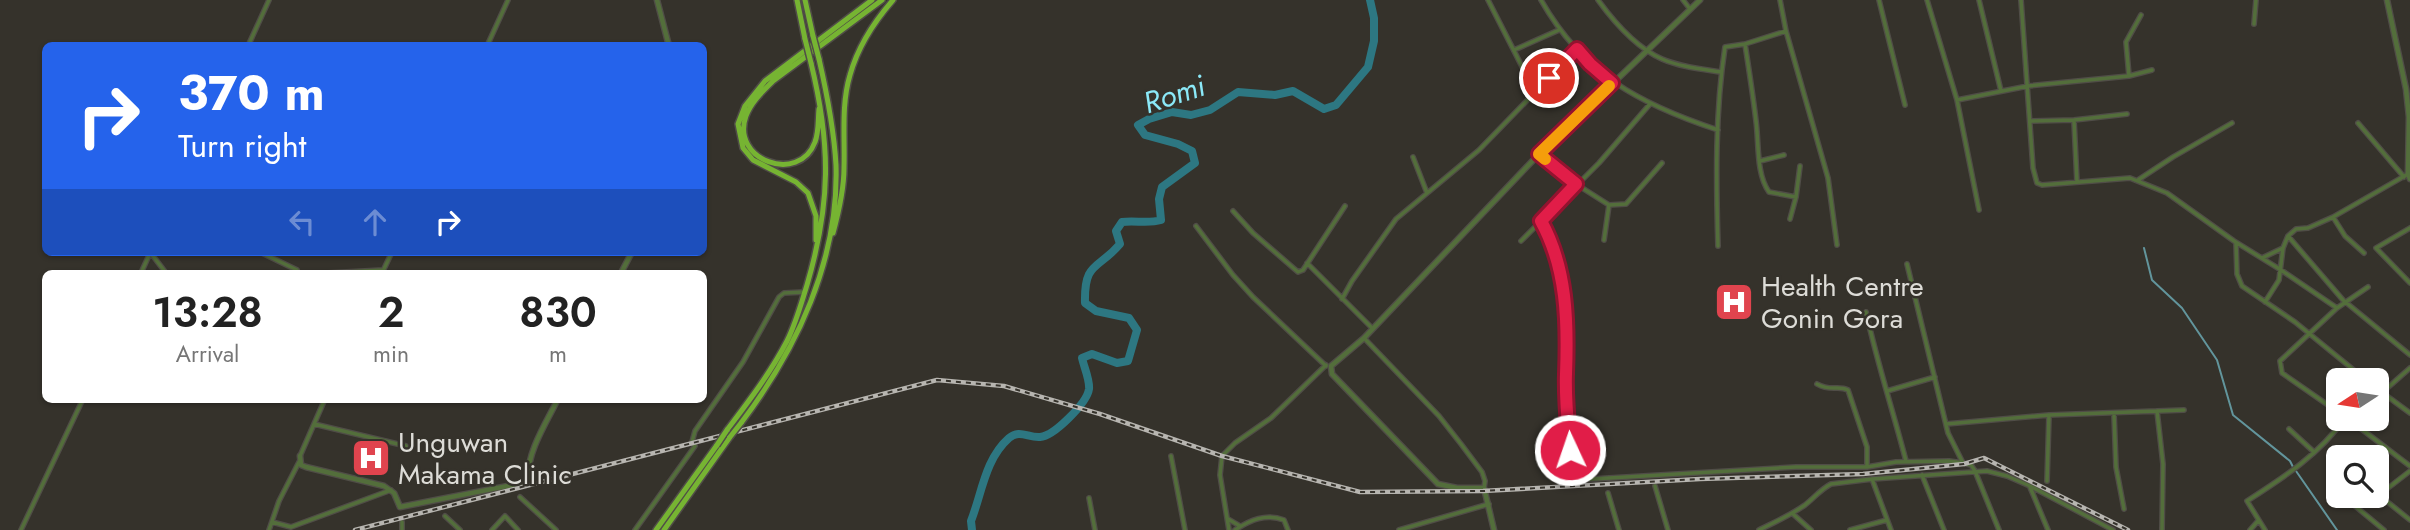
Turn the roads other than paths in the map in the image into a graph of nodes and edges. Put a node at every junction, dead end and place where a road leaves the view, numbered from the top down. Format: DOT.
graph roads {
  1 [pos="269,0"];
  2 [pos="508,0"];
  3 [pos="657,0"];
  4 [pos="797,0"];
  5 [pos="805,0"];
  6 [pos="872,0"];
  7 [pos="882,0"];
  8 [pos="893,0"];
  9 [pos="1488,0"];
  10 [pos="1541,0"];
  11 [pos="1598,0"];
  12 [pos="1684,0"];
  13 [pos="1700,0"];
  14 [pos="1780,0"];
  15 [pos="1879,0"];
  16 [pos="1927,0"];
  17 [pos="1979,0"];
  18 [pos="2021,0"];
  19 [pos="2256,0"];
  20 [pos="2387,0"];
  21 [pos="1690,9"];
  22 [pos="2141,15"];
  23 [pos="2254,23"];
  24 [pos="1559,30"];
  25 [pos="1786,31"];
  26 [pos="250,42"];
  27 [pos="489,42"];
  28 [pos="668,42"];
  29 [pos="1745,44"];
  30 [pos="1577,49"];
  31 [pos="1514,50"];
  32 [pos="1648,50"];
  33 [pos="2152,70"];
  34 [pos="1721,72"];
  35 [pos="2129,76"];
  36 [pos="1612,83"];
  37 [pos="2028,86"];
  38 [pos="2408,89"];
  39 [pos="2001,91"];
  40 [pos="818,92"];
  41 [pos="1535,92"];
  42 [pos="1957,100"];
  43 [pos="1650,104"];
  44 [pos="1905,105"];
  45 [pos="2409,107"];
  46 [pos="2127,114"];
  47 [pos="2074,120"];
  48 [pos="2029,121"];
  49 [pos="2232,122"];
  50 [pos="2358,123"];
  51 [pos="1718,130"];
  52 [pos="1539,154"];
  53 [pos="1784,155"];
  54 [pos="1413,157"];
  55 [pos="1760,161"];
  56 [pos="1662,163"];
  57 [pos="1800,166"];
  58 [pos="2407,177"];
  59 [pos="2138,180"];
  60 [pos="2077,182"];
  61 [pos="1576,184"];
  62 [pos="1427,193"];
  63 [pos="1796,197"];
  64 [pos="1609,205"];
  65 [pos="1345,206"];
  66 [pos="1979,210"];
  67 [pos="1233,211"];
  68 [pos="2333,217"];
  69 [pos="1790,219"];
  70 [pos="1541,221"];
  71 [pos="1196,226"];
  72 [pos="2410,228"];
  73 [pos="2288,236"];
  74 [pos="1604,240"];
  75 [pos="1521,241"];
  76 [pos="2236,243"];
  77 [pos="1837,245"];
  78 [pos="1718,246"];
  79 [pos="2283,248"];
  80 [pos="2364,253"];
  81 [pos="153,256"];
  82 [pos="268,256"];
  83 [pos="2262,258"];
  84 [pos="1307,263"];
  85 [pos="1907,264"];
  86 [pos="822,269"];
  87 [pos="164,270"];
  88 [pos="297,270"];
  89 [pos="2281,270"];
  90 [pos="808,281"];
  91 [pos="2410,283"];
  92 [pos="2368,287"];
  93 [pos="805,292"];
  94 [pos="1342,299"];
  95 [pos="2347,301"];
  96 [pos="2265,302"];
  97 [pos="2337,308"];
  98 [pos="1866,312"];
  99 [pos="1373,328"];
  100 [pos="2308,334"];
  101 [pos="1364,338"];
  102 [pos="2410,355"];
  103 [pos="1328,367"];
  104 [pos="2351,368"];
  105 [pos="2410,368"];
  106 [pos="1935,377"];
  107 [pos="1816,384"];
  108 [pos="2389,389"];
  109 [pos="1887,391"];
  110 [pos="2389,398"];
  111 [pos="81,403"];
  112 [pos="323,403"];
  113 [pos="556,403"];
  114 [pos="2326,404"];
  115 [pos="2185,410"];
  116 [pos="2157,411"];
  117 [pos="2410,413"];
  118 [pos="2114,414"];
  119 [pos="2049,415"];
  120 [pos="314,424"];
  121 [pos="1946,424"];
  122 [pos="2289,429"];
  123 [pos="2336,431"];
  124 [pos="2363,431"];
  125 [pos="406,446"];
  126 [pos="2314,452"];
  127 [pos="1171,456"];
  128 [pos="300,458"];
  129 [pos="1906,463"];
  130 [pos="1963,463"];
  131 [pos="2410,466"];
  132 [pos="1867,467"];
  133 [pos="1975,471"];
  134 [pos="2410,471"];
  135 [pos="1922,475"];
  136 [pos="1571,477"];
  137 [pos="1872,479"];
  138 [pos="1576,480"];
  139 [pos="2047,481"];
  140 [pos="1655,486"];
  141 [pos="2030,486"];
  142 [pos="2389,487"];
  143 [pos="1484,488"];
  144 [pos="391,490"];
  145 [pos="1608,493"];
  146 [pos="520,496"];
  147 [pos="1089,498"];
  148 [pos="2389,503"];
  149 [pos="1489,504"];
  150 [pos="2358,508"];
  151 [pos="2124,509"];
  152 [pos="1793,514"];
  153 [pos="445,516"];
  154 [pos="1228,519"];
  155 [pos="1887,520"];
  156 [pos="2410,520"];
  157 [pos="2258,521"];
  158 [pos="272,522"];
  159 [pos="402,522"];
  160 [pos="2097,522"];
  161 [pos="1240,527"];
  162 [pos="21,530"];
  163 [pos="269,530"];
  164 [pos="402,530"];
  165 [pos="460,530"];
  166 [pos="492,530"];
  167 [pos="518,530"];
  168 [pos="556,530"];
  169 [pos="635,530"];
  170 [pos="656,530"];
  171 [pos="664,530"];
  172 [pos="1095,530"];
  173 [pos="1185,530"];
  174 [pos="1229,530"];
  175 [pos="1235,530"];
  176 [pos="1287,530"];
  177 [pos="1399,530"];
  178 [pos="1494,530"];
  179 [pos="1619,530"];
  180 [pos="1668,530"];
  181 [pos="1759,530"];
  182 [pos="1811,530"];
  183 [pos="1850,530"];
  184 [pos="1891,530"];
  185 [pos="1944,530"];
  186 [pos="1999,530"];
  187 [pos="2048,530"];
  188 [pos="2100,530"];
  189 [pos="2113,530"];
  190 [pos="2162,530"];
  191 [pos="2250,530"];
  192 [pos="2265,530"];
  193 [pos="2384,530"];
  1 -- 26 [label="street"];
  2 -- 27 [label="street"];
  3 -- 28 [label="street"];
  4 -- 40 [label="highway, bridge"];
  5 -- 86 [label="highway, bridge"];
  6 -- 90 [label="highway"];
  7 -- 40 [label="highway"];
  8 -- 86 [label="highway"];
  9 -- 31 [label="street"];
  10 -- 24 [label="street"];
  11 -- 32 [label="street"];
  12 -- 21 [label="street"];
  13 -- 21 [label="street"];
  14 -- 25 [label="street"];
  15 -- 44 [label="street"];
  16 -- 42 [label="street"];
  17 -- 39 [label="street"];
  18 -- 37 [label="street"];
  19 -- 23 [label="street"];
  20 -- 38 [label="street"];
  21 -- 32 [label="street"];
  22 -- 35 [label="street"];
  24 -- 30 [label="street"];
  24 -- 31 [label="street"];
  25 -- 29 [label="street"];
  25 -- 77 [label="street"];
  29 -- 34 [label="street"];
  29 -- 55 [label="street"];
  30 -- 36 [label="street"];
  30 -- 41 [label="street"];
  31 -- 41 [label="street"];
  32 -- 34 [label="street"];
  32 -- 36 [label="street"];
  33 -- 35 [label="street"];
  34 -- 51 [label="street"];
  35 -- 37 [label="street"];
  36 -- 43 [label="street"];
  36 -- 52 [label="street"];
  37 -- 39 [label="street"];
  37 -- 48 [label="street"];
  38 -- 45 [label="street"];
  39 -- 42 [label="street"];
  40 -- 90 [label="highway"];
  41 -- 62 [label="street"];
  42 -- 66 [label="street"];
  43 -- 51 [label="street"];
  43 -- 61 [label="street"];
  45 -- 58 [label="street"];
  46 -- 47 [label="street"];
  47 -- 48 [label="street"];
  47 -- 60 [label="street"];
  48 -- 60 [label="street"];
  49 -- 59 [label="street"];
  50 -- 58 [label="street"];
  51 -- 78 [label="street"];
  52 -- 61 [label="street"];
  52 -- 99 [label="street"];
  53 -- 55 [label="street"];
  54 -- 62 [label="street"];
  55 -- 63 [label="street"];
  56 -- 64 [label="street"];
  57 -- 63 [label="street"];
  58 -- 68 [label="street"];
  59 -- 60 [label="street"];
  59 -- 76 [label="street"];
  61 -- 64 [label="street"];
  61 -- 70 [label="street"];
  62 -- 94 [label="street"];
  63 -- 69 [label="street"];
  64 -- 74 [label="street"];
  65 -- 84 [label="street"];
  67 -- 84 [label="street"];
  68 -- 73 [label="street"];
  68 -- 80 [label="street"];
  70 -- 75 [label="street"];
  70 -- 136 [label="street"];
  71 -- 103 [label="street"];
  72 -- 91 [label="street"];
  73 -- 79 [label="street"];
  73 -- 95 [label="street"];
  76 -- 83 [label="street"];
  76 -- 96 [label="street"];
  79 -- 83 [label="street"];
  79 -- 89 [label="street"];
  81 -- 87 [label="street"];
  82 -- 88 [label="street"];
  83 -- 89 [label="street"];
  84 -- 94 [label="street"];
  85 -- 106 [label="street"];
  86 -- 171 [label="highway, bridge"];
  89 -- 96 [label="street"];
  89 -- 97 [label="street"];
  90 -- 93 [label="highway"];
  92 -- 95 [label="street"];
  93 -- 169 [label="street"];
  93 -- 170 [label="highway, bridge"];
  94 -- 99 [label="street"];
  95 -- 97 [label="street"];
  95 -- 102 [label="street"];
  96 -- 100 [label="street"];
  97 -- 100 [label="street"];
  98 -- 109 [label="street"];
  99 -- 101 [label="street"];
  100 -- 104 [label="street"];
  100 -- 114 [label="street"];
  101 -- 103 [label="street"];
  101 -- 143 [label="street"];
  103 -- 143 [label="street"];
  103 -- 154 [label="street"];
  105 -- 108 [label="street"];
  106 -- 109 [label="street"];
  106 -- 121 [label="street"];
  107 -- 132 [label="street"];
  109 -- 129 [label="street"];
  110 -- 117 [label="street"];
  111 -- 162 [label="street"];
  112 -- 120 [label="street"];
  113 -- 144 [label="street"];
  115 -- 116 [label="street"];
  116 -- 118 [label="street"];
  116 -- 190 [label="street"];
  118 -- 119 [label="street"];
  118 -- 151 [label="street"];
  119 -- 121 [label="street"];
  119 -- 139 [label="street"];
  120 -- 125 [label="street"];
  120 -- 128 [label="street"];
  121 -- 130 [label="street"];
  122 -- 126 [label="street"];
  123 -- 126 [label="street"];
  124 -- 131 [label="street"];
  126 -- 157 [label="street"];
  127 -- 173 [label="street"];
  128 -- 144 [label="street"];
  128 -- 158 [label="street"];
  129 -- 130 [label="street"];
  129 -- 132 [label="street"];
  130 -- 133 [label="street"];
  132 -- 138 [label="street"];
  133 -- 135 [label="street"];
  133 -- 141 [label="street"];
  133 -- 186 [label="street"];
  134 -- 142 [label="street"];
  135 -- 137 [label="street"];
  135 -- 185 [label="street"];
  137 -- 152 [label="street"];
  137 -- 155 [label="street"];
  140 -- 180 [label="street"];
  141 -- 160 [label="street"];
  141 -- 187 [label="street"];
  143 -- 149 [label="street"];
  144 -- 158 [label="street"];
  145 -- 179 [label="street"];
  146 -- 168 [label="street"];
  147 -- 172 [label="street"];
  148 -- 156 [label="street"];
  149 -- 177 [label="street"];
  149 -- 178 [label="street"];
  150 -- 193 [label="street"];
  152 -- 181 [label="street"];
  152 -- 182 [label="street"];
  153 -- 165 [label="street"];
  154 -- 161 [label="street"];
  154 -- 174 [label="street"];
  155 -- 183 [label="street"];
  155 -- 184 [label="street"];
  157 -- 191 [label="street"];
  157 -- 192 [label="street"];
  158 -- 163 [label="street"];
  159 -- 164 [label="street"];
  160 -- 188 [label="street"];
  160 -- 189 [label="street"];
  161 -- 175 [label="street"];
  161 -- 176 [label="street"];
  166 -- 167 [label="street"];
}
